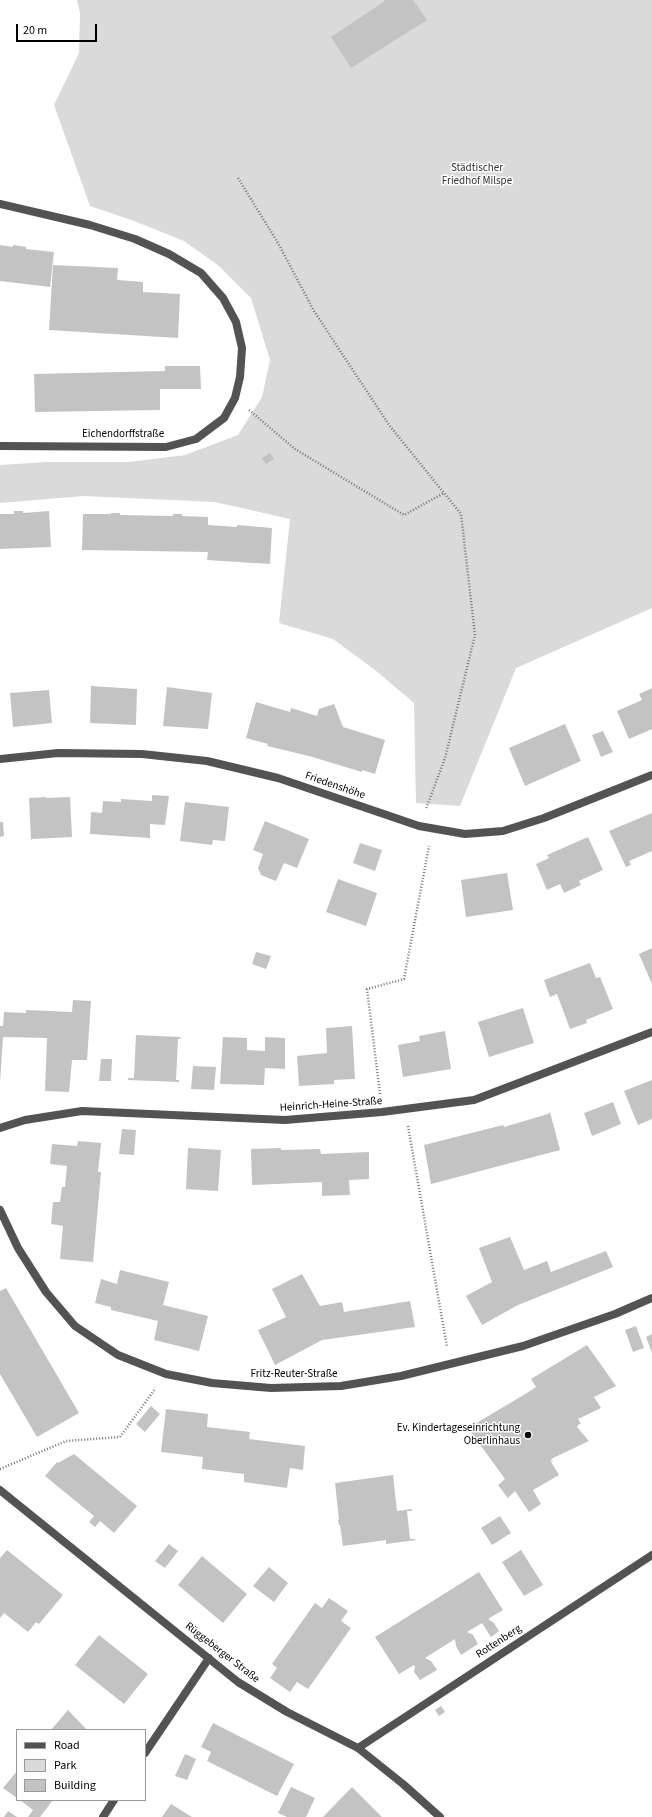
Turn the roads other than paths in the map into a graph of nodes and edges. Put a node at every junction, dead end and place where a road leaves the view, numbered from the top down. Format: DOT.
graph roads {
  1 [pos="0,204"];
  2 [pos="0,446"];
  3 [pos="0,759"];
  4 [pos="652,775"];
  5 [pos="652,1032"];
  6 [pos="0,1128"];
  7 [pos="0,1210"];
  8 [pos="652,1298"];
  9 [pos="0,1490"];
  10 [pos="652,1555"];
  11 [pos="209,1658"];
  12 [pos="358,1748"];
  13 [pos="146,1752"];
  14 [pos="113,1801"];
  15 [pos="102,1817"];
  16 [pos="440,1817"];
  1 -- 2 [label="street, Eichendorffstraße"];
  3 -- 4 [label="street, Friedenshöhe"];
  5 -- 6 [label="street, Heinrich-Heine-Straße"];
  7 -- 8 [label="street, Fritz-Reuter-Straße"];
  9 -- 11 [label="street, Rüggeberger Straße"];
  10 -- 12 [label="street, Rottenberg"];
  11 -- 12 [label="street, Rüggeberger Straße"];
  11 -- 13 [label="street"];
  12 -- 16 [label="street, Rüggeberger Straße"];
  14 -- 15 [label="street"];
}
